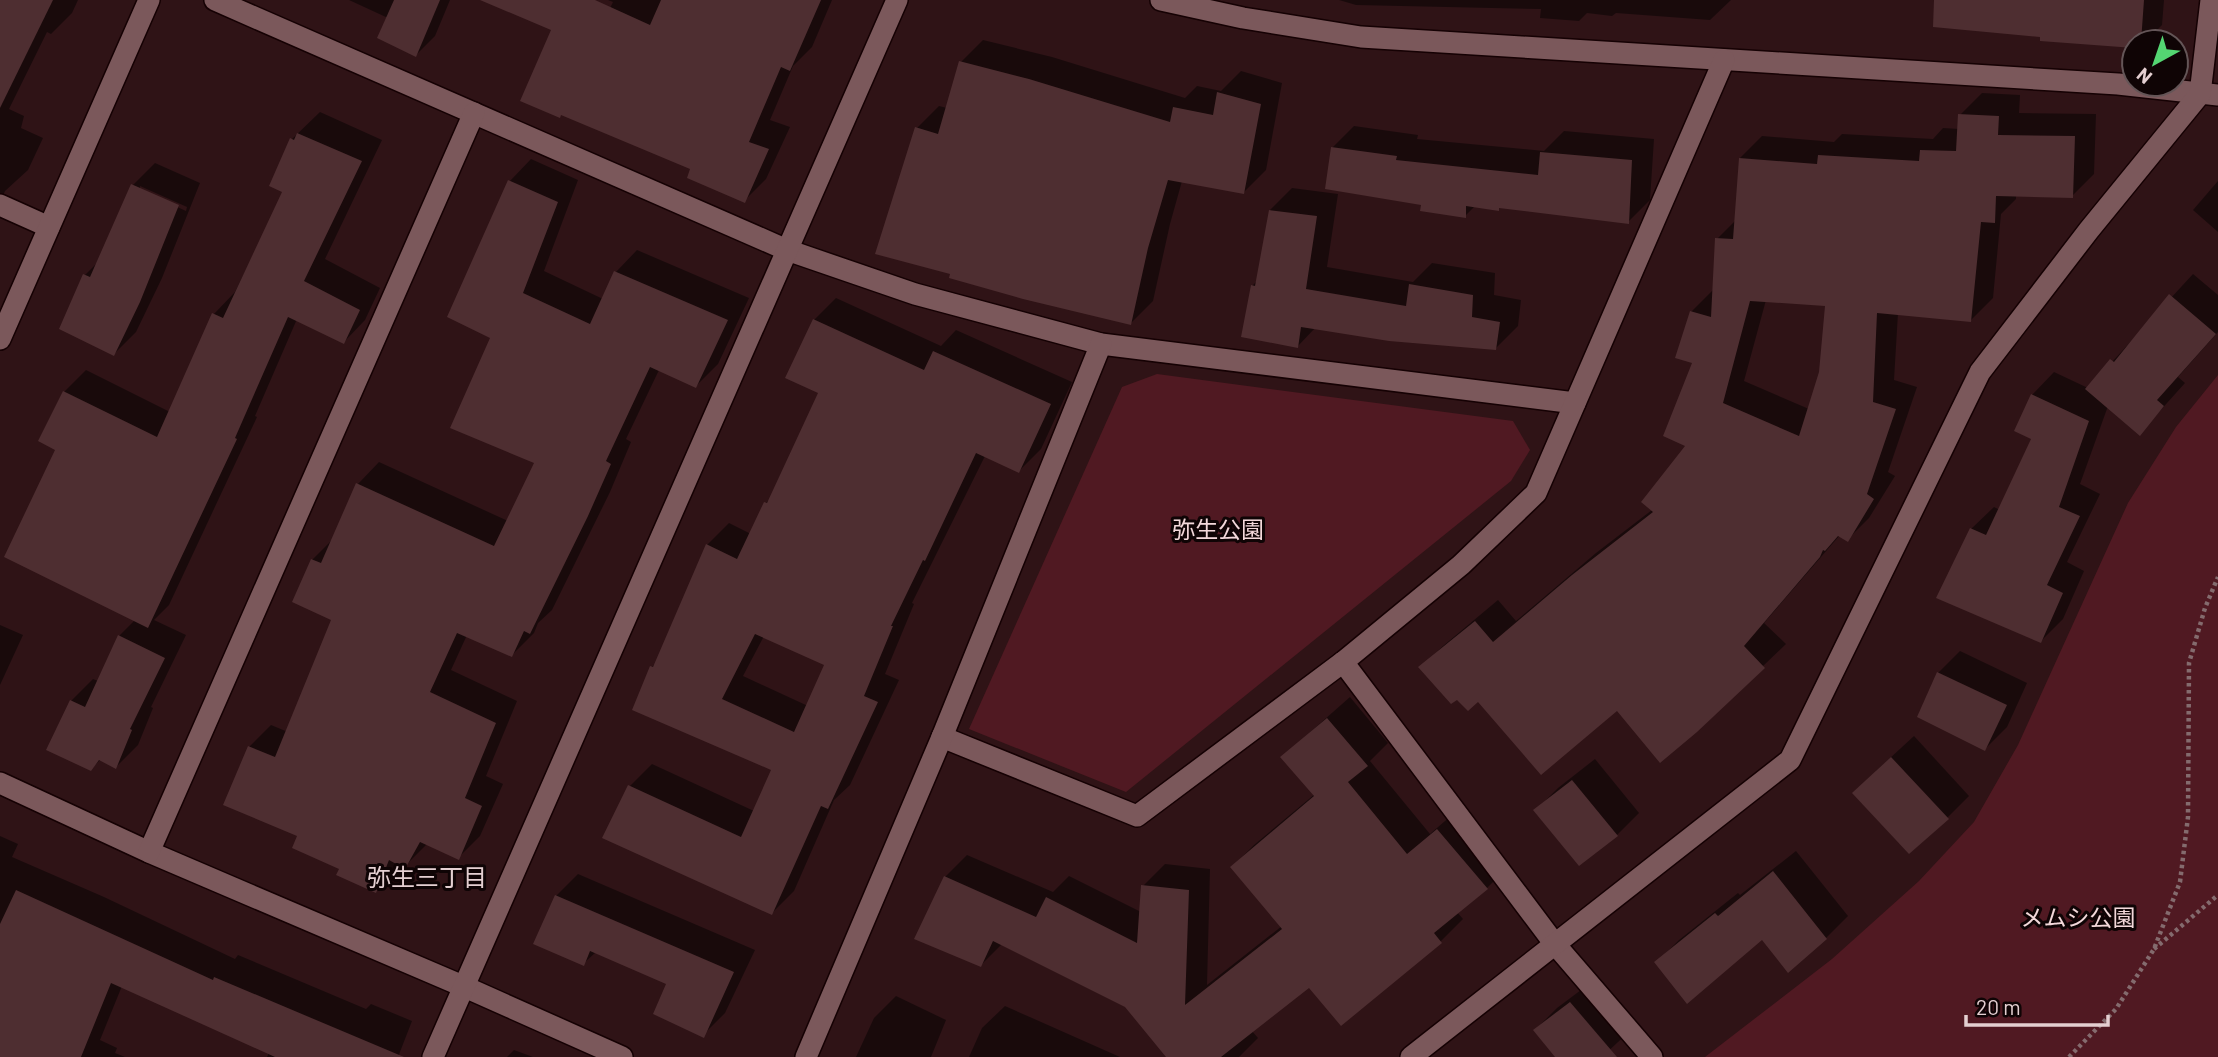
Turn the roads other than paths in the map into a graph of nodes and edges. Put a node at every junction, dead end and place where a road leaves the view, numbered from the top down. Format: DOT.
graph roads {
  1 [pos="149,0"];
  2 [pos="215,0"];
  3 [pos="897,0"];
  4 [pos="1161,0"];
  5 [pos="2211,0"];
  6 [pos="1724,60"];
  7 [pos="2209,95"];
  8 [pos="474,113"];
  9 [pos="0,205"];
  10 [pos="49,227"];
  11 [pos="787,250"];
  12 [pos="0,340"];
  13 [pos="1101,344"];
  14 [pos="1575,403"];
  15 [pos="1343,662"];
  16 [pos="942,737"];
  17 [pos="0,783"];
  18 [pos="149,852"];
  19 [pos="1554,943"];
  20 [pos="465,987"];
  21 [pos="433,1057"];
  22 [pos="622,1057"];
  23 [pos="806,1057"];
  24 [pos="1411,1057"];
  25 [pos="1652,1057"];
  1 -- 10 [label="street"];
  2 -- 8 [label="street"];
  3 -- 11 [label="street"];
  4 -- 6 [label="street"];
  5 -- 7 [label="street"];
  6 -- 7 [label="street"];
  6 -- 14 [label="street"];
  7 -- 19 [label="street"];
  8 -- 11 [label="street"];
  8 -- 18 [label="street"];
  9 -- 10 [label="street"];
  10 -- 12 [label="street"];
  11 -- 13 [label="street"];
  11 -- 20 [label="street"];
  13 -- 14 [label="street"];
  13 -- 16 [label="street"];
  14 -- 15 [label="street"];
  15 -- 16 [label="street"];
  15 -- 19 [label="street"];
  16 -- 23 [label="street"];
  17 -- 18 [label="street"];
  18 -- 20 [label="street"];
  19 -- 24 [label="street"];
  19 -- 25 [label="street"];
  20 -- 21 [label="street"];
  20 -- 22 [label="street"];
}
